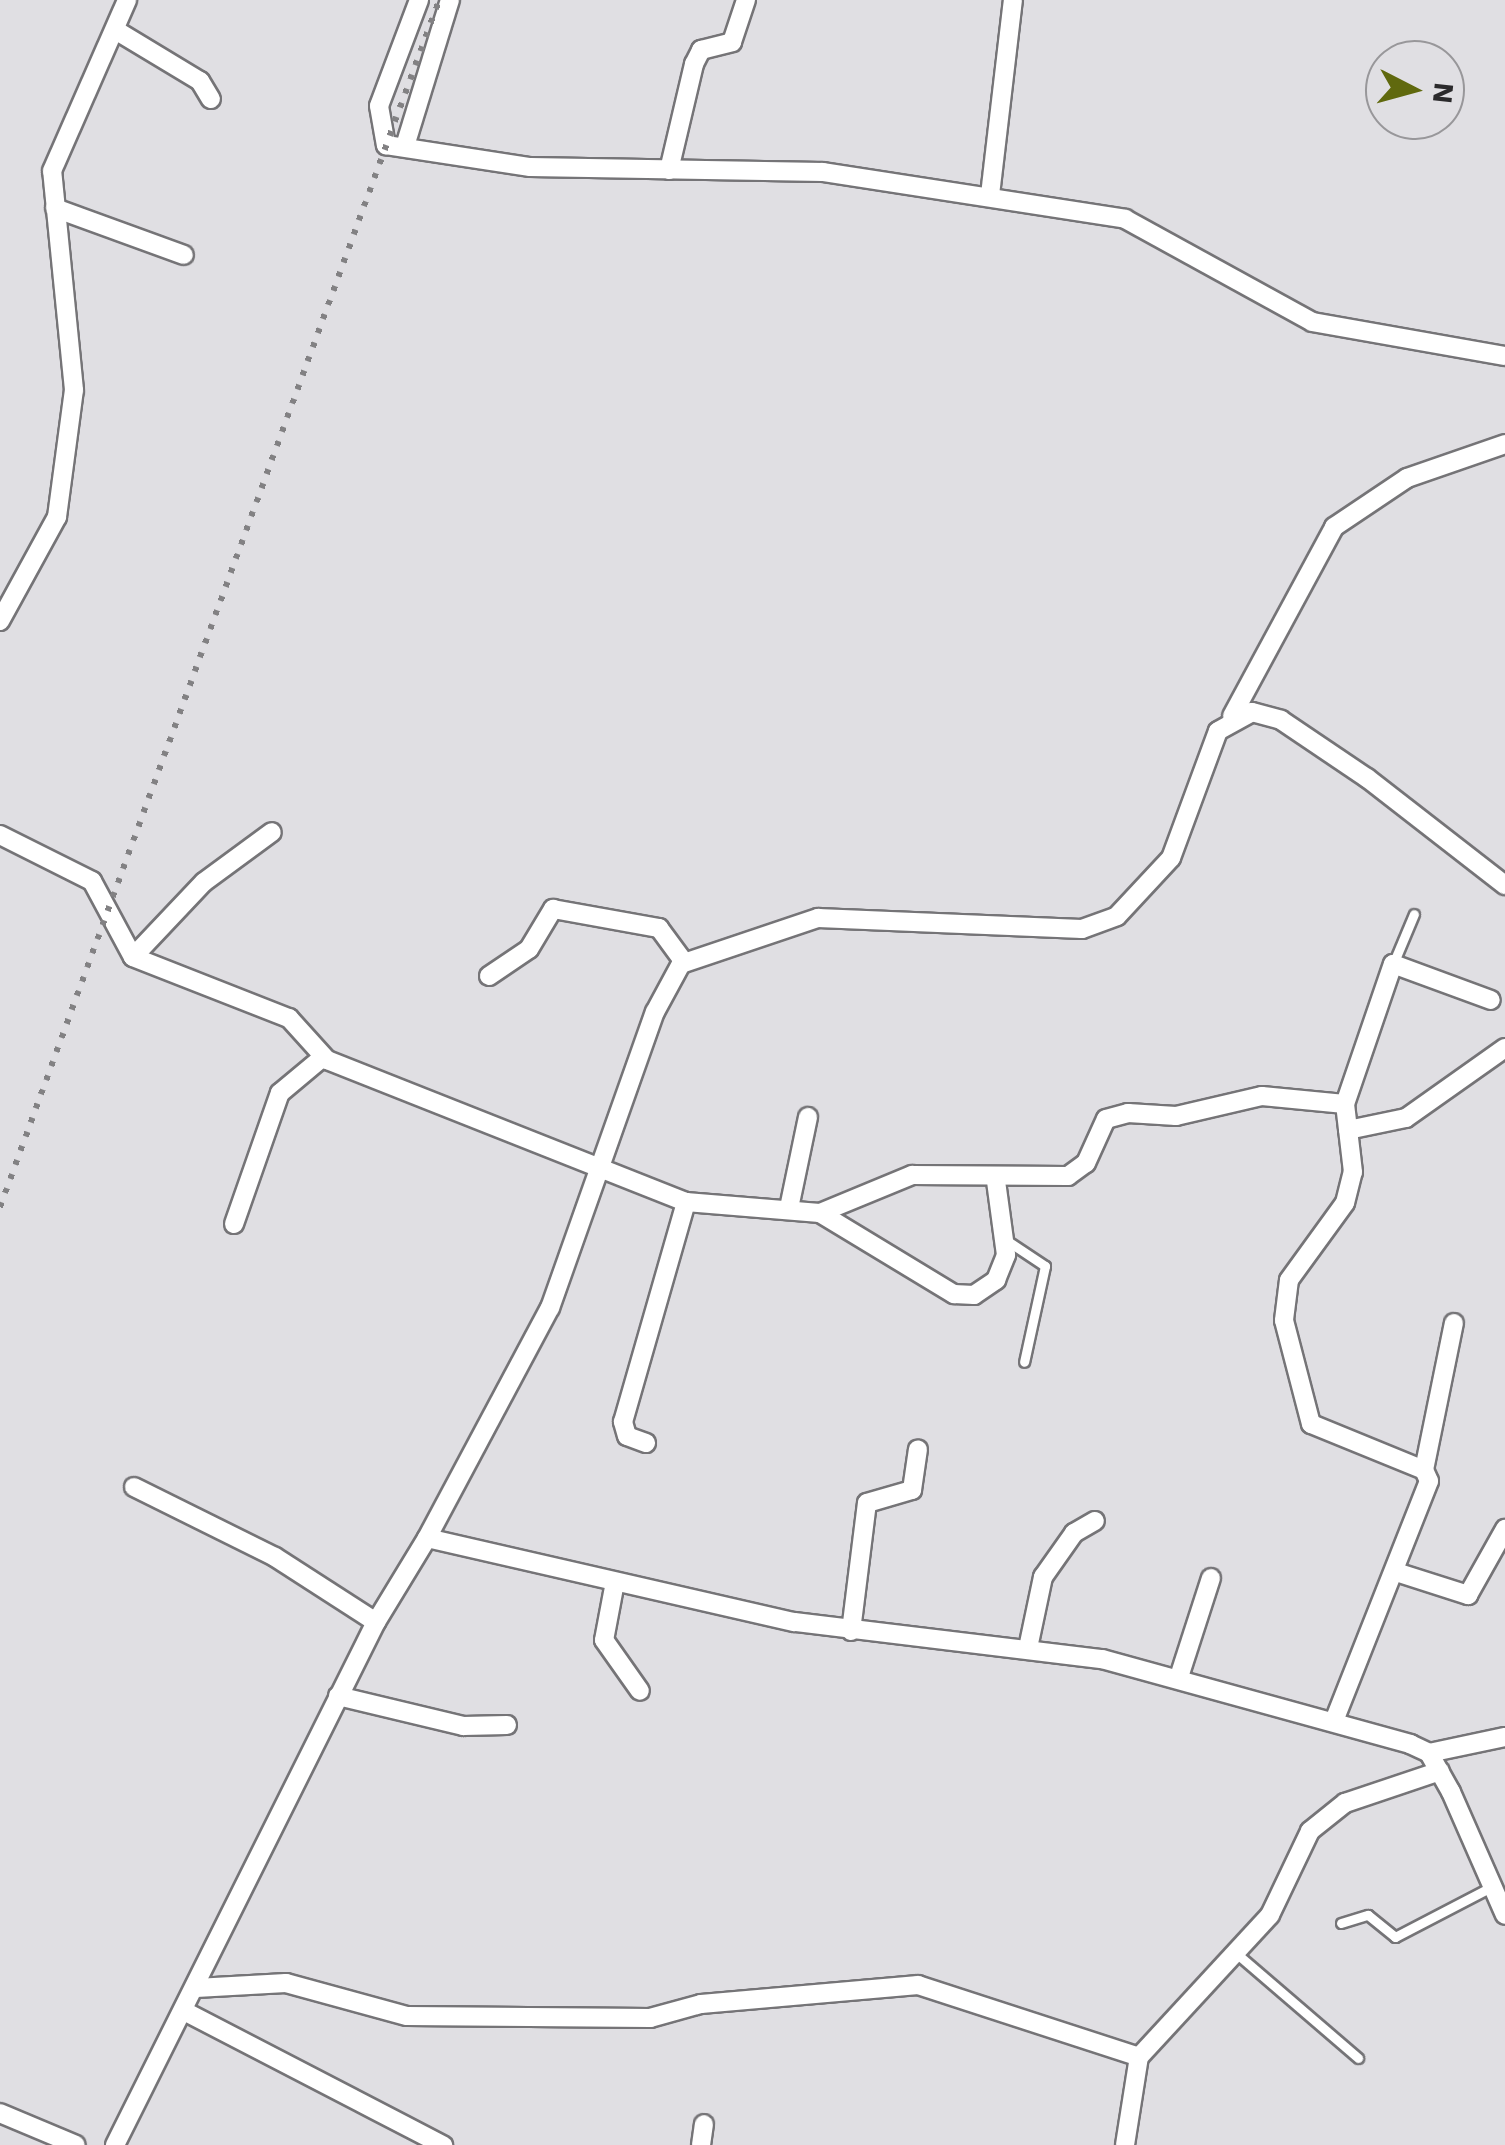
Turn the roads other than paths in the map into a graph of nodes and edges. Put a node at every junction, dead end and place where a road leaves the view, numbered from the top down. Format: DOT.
graph roads {
  1 [pos="127,0"];
  2 [pos="419,0"];
  3 [pos="450,0"];
  4 [pos="746,0"];
  5 [pos="1014,0"];
  6 [pos="116,32"];
  7 [pos="211,99"];
  8 [pos="404,146"];
  9 [pos="669,170"];
  10 [pos="990,195"];
  11 [pos="54,208"];
  12 [pos="184,255"];
  13 [pos="1505,356"];
  14 [pos="1505,444"];
  15 [pos="0,622"];
  16 [pos="1232,716"];
  17 [pos="272,832"];
  18 [pos="0,835"];
  19 [pos="1505,885"];
  20 [pos="1414,914"];
  21 [pos="132,957"];
  22 [pos="684,962"];
  23 [pos="1393,964"];
  24 [pos="489,976"];
  25 [pos="1491,1000"];
  26 [pos="1505,1048"];
  27 [pos="322,1056"];
  28 [pos="1344,1104"];
  29 [pos="808,1116"];
  30 [pos="1348,1130"];
  31 [pos="597,1173"];
  32 [pos="996,1181"];
  33 [pos="686,1202"];
  34 [pos="789,1208"];
  35 [pos="820,1213"];
  36 [pos="234,1224"];
  37 [pos="1006,1240"];
  38 [pos="1454,1323"];
  39 [pos="1024,1362"];
  40 [pos="646,1443"];
  41 [pos="918,1450"];
  42 [pos="1424,1470"];
  43 [pos="134,1487"];
  44 [pos="1095,1521"];
  45 [pos="1505,1529"];
  46 [pos="427,1538"];
  47 [pos="1396,1572"];
  48 [pos="1210,1578"];
  49 [pos="615,1582"];
  50 [pos="376,1622"];
  51 [pos="851,1631"];
  52 [pos="1028,1648"];
  53 [pos="1179,1677"];
  54 [pos="640,1691"];
  55 [pos="338,1696"];
  56 [pos="1334,1721"];
  57 [pos="507,1726"];
  58 [pos="1505,1737"];
  59 [pos="1429,1753"];
  60 [pos="1440,1772"];
  61 [pos="1493,1886"];
  62 [pos="1505,1915"];
  63 [pos="1340,1923"];
  64 [pos="1236,1953"];
  65 [pos="196,1988"];
  66 [pos="184,2011"];
  67 [pos="1139,2056"];
  68 [pos="1358,2058"];
  69 [pos="0,2113"];
  70 [pos="704,2124"];
  71 [pos="76,2145"];
  72 [pos="115,2145"];
  73 [pos="444,2145"];
  74 [pos="701,2145"];
  75 [pos="1125,2145"];
  1 -- 6 [label="street"];
  2 -- 8 [label="street"];
  3 -- 8 [label="street"];
  4 -- 9 [label="street"];
  5 -- 10 [label="street"];
  6 -- 7 [label="street"];
  6 -- 11 [label="street"];
  8 -- 9 [label="street"];
  9 -- 10 [label="street"];
  10 -- 13 [label="street"];
  11 -- 12 [label="street"];
  11 -- 15 [label="street"];
  14 -- 16 [label="street"];
  16 -- 19 [label="street"];
  16 -- 22 [label="street"];
  17 -- 21 [label="street"];
  18 -- 21 [label="street"];
  20 -- 23 [label="lane"];
  21 -- 27 [label="street"];
  22 -- 24 [label="street"];
  22 -- 31 [label="street"];
  23 -- 25 [label="street"];
  23 -- 28 [label="street"];
  26 -- 30 [label="street"];
  27 -- 31 [label="street"];
  27 -- 36 [label="street"];
  28 -- 30 [label="street"];
  28 -- 32 [label="street"];
  29 -- 34 [label="street"];
  30 -- 42 [label="street"];
  31 -- 33 [label="street"];
  31 -- 46 [label="street"];
  32 -- 35 [label="street"];
  32 -- 37 [label="street"];
  33 -- 34 [label="street"];
  33 -- 40 [label="street"];
  34 -- 35 [label="street"];
  35 -- 37 [label="street"];
  37 -- 39 [label="lane"];
  38 -- 42 [label="street"];
  41 -- 51 [label="street"];
  42 -- 47 [label="street"];
  43 -- 50 [label="street"];
  44 -- 52 [label="street"];
  45 -- 47 [label="street"];
  46 -- 49 [label="street"];
  46 -- 50 [label="street"];
  47 -- 56 [label="street"];
  48 -- 53 [label="street"];
  49 -- 51 [label="street"];
  49 -- 54 [label="street"];
  50 -- 55 [label="street"];
  51 -- 52 [label="street"];
  52 -- 53 [label="street"];
  53 -- 56 [label="street"];
  55 -- 57 [label="street"];
  55 -- 65 [label="street"];
  56 -- 59 [label="street"];
  58 -- 59 [label="street"];
  59 -- 60 [label="street"];
  60 -- 61 [label="street"];
  60 -- 64 [label="street"];
  61 -- 62 [label="street"];
  61 -- 63 [label="lane"];
  64 -- 67 [label="street"];
  64 -- 68 [label="lane"];
  65 -- 66 [label="street"];
  65 -- 67 [label="street"];
  66 -- 72 [label="street"];
  66 -- 73 [label="street"];
  67 -- 75 [label="street"];
  69 -- 71 [label="street"];
  70 -- 74 [label="street"];
}
